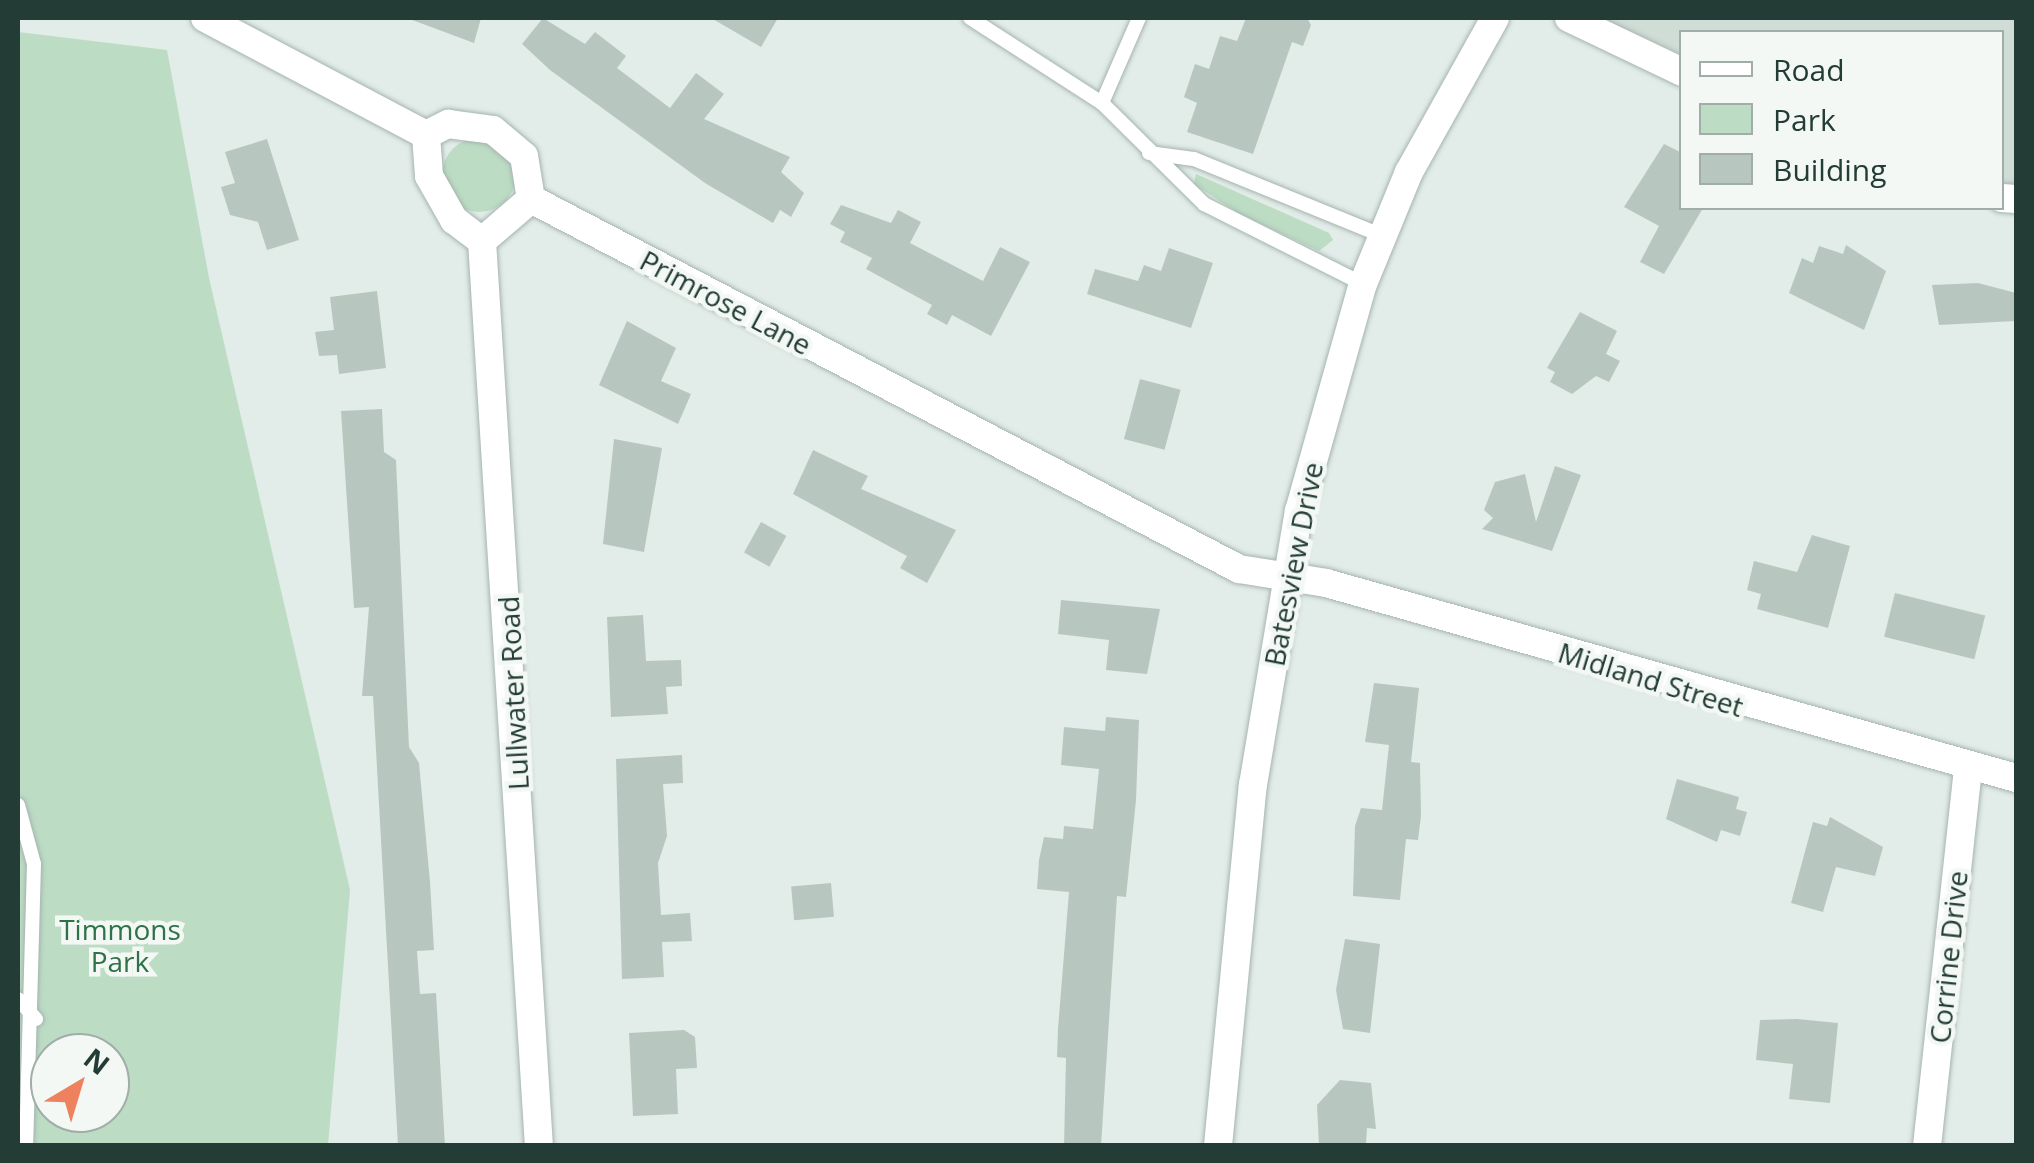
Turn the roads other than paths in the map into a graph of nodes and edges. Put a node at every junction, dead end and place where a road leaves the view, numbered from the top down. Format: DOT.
graph roads {
  1 [pos="205,18"];
  2 [pos="970,18"];
  3 [pos="1139,18"];
  4 [pos="1495,18"];
  5 [pos="1569,18"];
  6 [pos="1679,71"];
  7 [pos="1102,103"];
  8 [pos="426,136"];
  9 [pos="1148,153"];
  10 [pos="531,199"];
  11 [pos="1383,236"];
  12 [pos="482,242"];
  13 [pos="1364,284"];
  14 [pos="1287,581"];
  15 [pos="1968,768"];
  16 [pos="2016,778"];
  17 [pos="18,804"];
  18 [pos="18,1000"];
  19 [pos="36,1019"];
  20 [pos="26,1146"];
  21 [pos="539,1146"];
  22 [pos="1218,1146"];
  23 [pos="1927,1146"];
  1 -- 8 [label="street"];
  2 -- 7 [label="lane"];
  3 -- 7 [label="lane"];
  4 -- 11 [label="street, Batesview Drive"];
  5 -- 6 [label="street"];
  7 -- 9 [label="lane"];
  8 -- 10 [label="street"];
  8 -- 12 [label="street"];
  9 -- 11 [label="lane"];
  9 -- 13 [label="lane"];
  10 -- 12 [label="street"];
  10 -- 14 [label="street, Primrose Lane"];
  11 -- 13 [label="street, Batesview Drive"];
  12 -- 21 [label="street, Lullwater Road"];
  13 -- 14 [label="street, Batesview Drive"];
  14 -- 15 [label="street, Midland Street"];
  14 -- 22 [label="street, Batesview Drive"];
  15 -- 16 [label="street, Midland Street"];
  15 -- 23 [label="street, Corrine Drive"];
  17 -- 19 [label="lane"];
  18 -- 19 [label="lane"];
  19 -- 20 [label="lane"];
}
